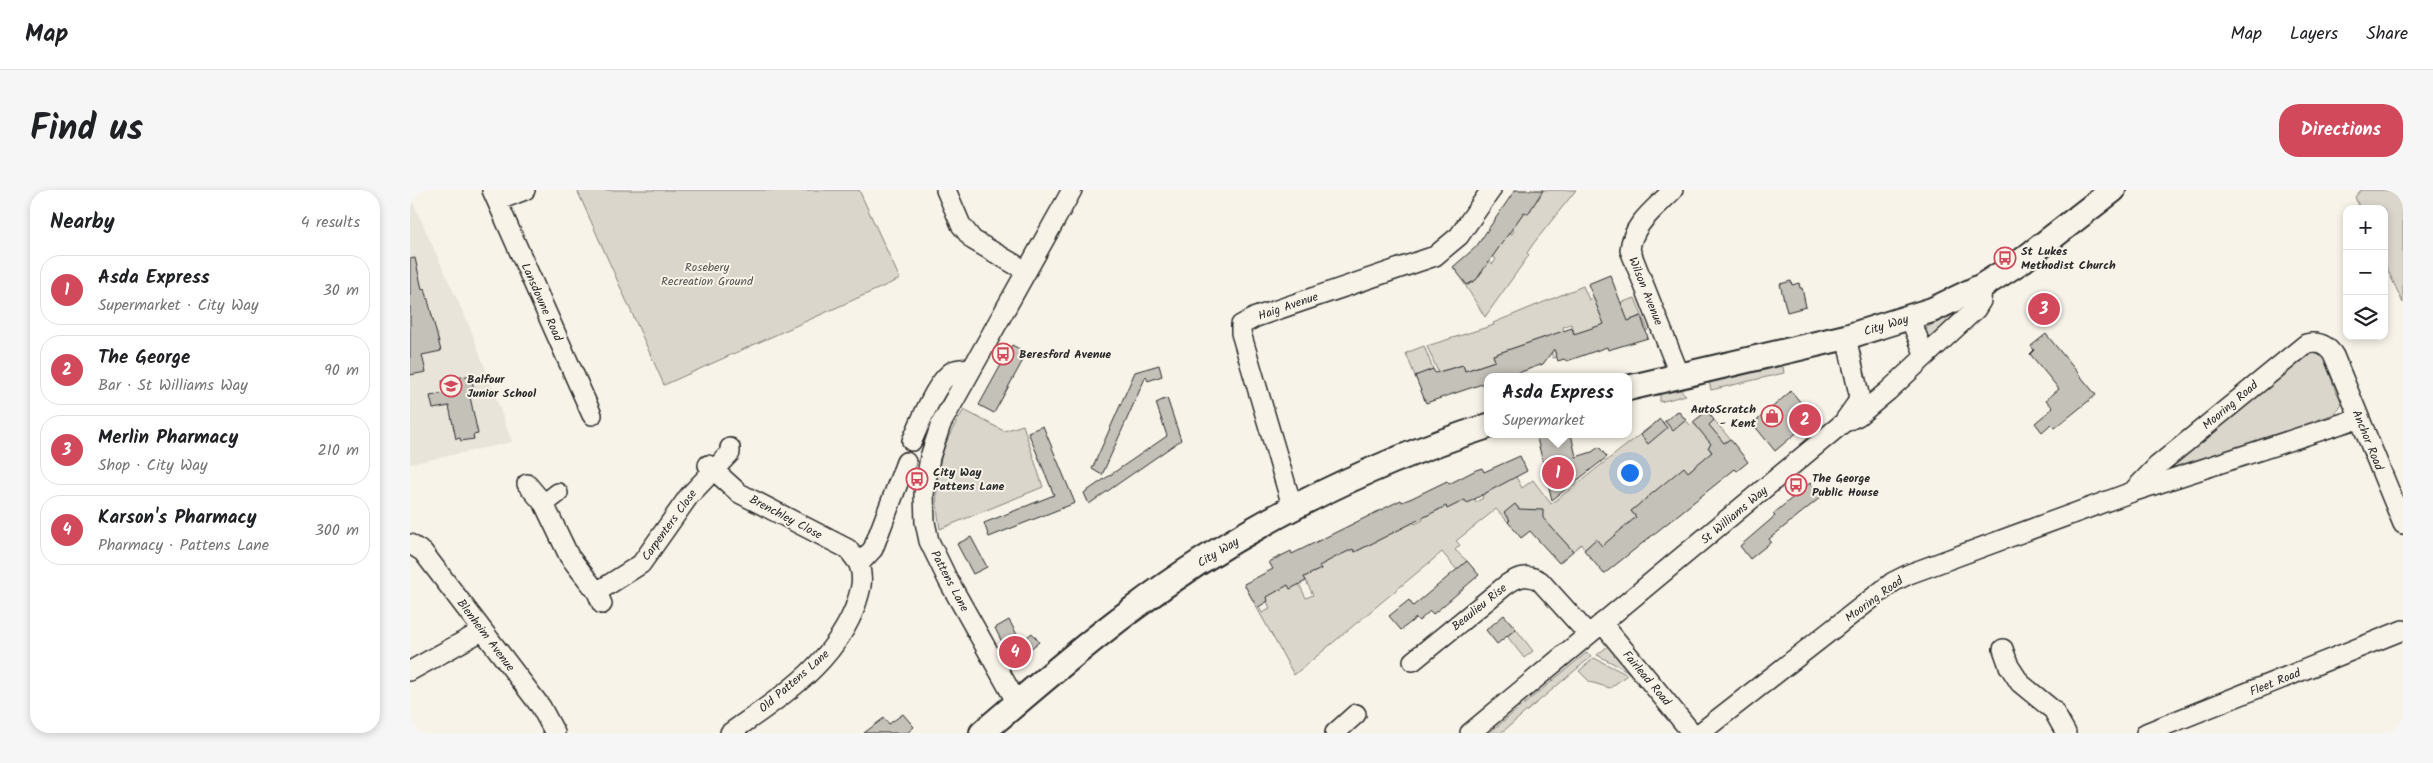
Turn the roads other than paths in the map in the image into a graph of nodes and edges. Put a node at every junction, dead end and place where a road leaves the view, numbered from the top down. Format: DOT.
graph roads {
  1 [pos="525,190"];
  2 [pos="946,190"];
  3 [pos="1072,190"];
  4 [pos="1491,190"];
  5 [pos="1673,190"];
  6 [pos="2113,190"];
  7 [pos="494,196"];
  8 [pos="1026,271"];
  9 [pos="1982,286"];
  10 [pos="1910,318"];
  11 [pos="1846,337"];
  12 [pos="1924,356"];
  13 [pos="2334,356"];
  14 [pos="972,368"];
  15 [pos="1680,376"];
  16 [pos="1632,387"];
  17 [pos="1859,387"];
  18 [pos="1882,396"];
  19 [pos="592,415"];
  20 [pos="2359,418"];
  21 [pos="1843,423"];
  22 [pos="1484,427"];
  23 [pos="912,441"];
  24 [pos="730,448"];
  25 [pos="906,462"];
  26 [pos="711,468"];
  27 [pos="526,484"];
  28 [pos="2132,492"];
  29 [pos="1293,509"];
  30 [pos="2403,524"];
  31 [pos="410,544"];
  32 [pos="859,564"];
  33 [pos="1595,629"];
  34 [pos="2403,630"];
  35 [pos="482,631"];
  36 [pos="2003,649"];
  37 [pos="1413,661"];
  38 [pos="410,671"];
  39 [pos="1017,702"];
  40 [pos="1356,714"];
  41 [pos="555,733"];
  42 [pos="730,733"];
  43 [pos="982,733"];
  44 [pos="1335,733"];
  45 [pos="1470,733"];
  46 [pos="1692,733"];
  47 [pos="1700,733"];
  48 [pos="2066,733"];
  49 [pos="2146,733"];
  1 -- 7 [label="street"];
  2 -- 8 [label="street"];
  3 -- 8 [label="street, Pattens Lane"];
  4 -- 29 [label="street, Haig Avenue"];
  5 -- 15 [label="street, Wilson Avenue"];
  6 -- 9 [label="main road, City Way"];
  7 -- 19 [label="street, Lansdowne Road"];
  8 -- 14 [label="street, Pattens Lane"];
  9 -- 10 [label="main road, City Way"];
  9 -- 12 [label="street, St Williams Way"];
  10 -- 11 [label="main road, City Way"];
  10 -- 12 [label="street"];
  11 -- 15 [label="main road, City Way"];
  11 -- 17 [label="street"];
  12 -- 18 [label="street, St Williams Way"];
  13 -- 20 [label="street, Anchor Road"];
  13 -- 28 [label="street, Mooring Road"];
  14 -- 23 [label="street"];
  14 -- 39 [label="street, Pattens Lane"];
  15 -- 16 [label="main road, City Way"];
  17 -- 18 [label="street"];
  17 -- 21 [label="street"];
  18 -- 21 [label="street, St Williams Way"];
  20 -- 28 [label="street, Mooring Road"];
  20 -- 30 [label="street, Anchor Road"];
  21 -- 33 [label="street, St Williams Way"];
  22 -- 29 [label="main road, City Way"];
  24 -- 26 [label="street"];
  25 -- 32 [label="street"];
  26 -- 27 [label="street, Carpenters Close"];
  26 -- 32 [label="street, Brenchley Close"];
  28 -- 47 [label="street, Mooring Road"];
  29 -- 39 [label="main road, City Way"];
  31 -- 35 [label="street, Blenheim Avenue"];
  32 -- 42 [label="street, Old Pattens Lane"];
  33 -- 37 [label="street, Beaulieu Rise"];
  33 -- 45 [label="street, St Williams Way"];
  33 -- 46 [label="street, Fairlead Road"];
  34 -- 49 [label="street, Fleet Road"];
  35 -- 38 [label="street"];
  35 -- 41 [label="street, Blenheim Avenue"];
  36 -- 48 [label="street"];
  39 -- 43 [label="main road, City Way"];
  40 -- 44 [label="street"];
}
